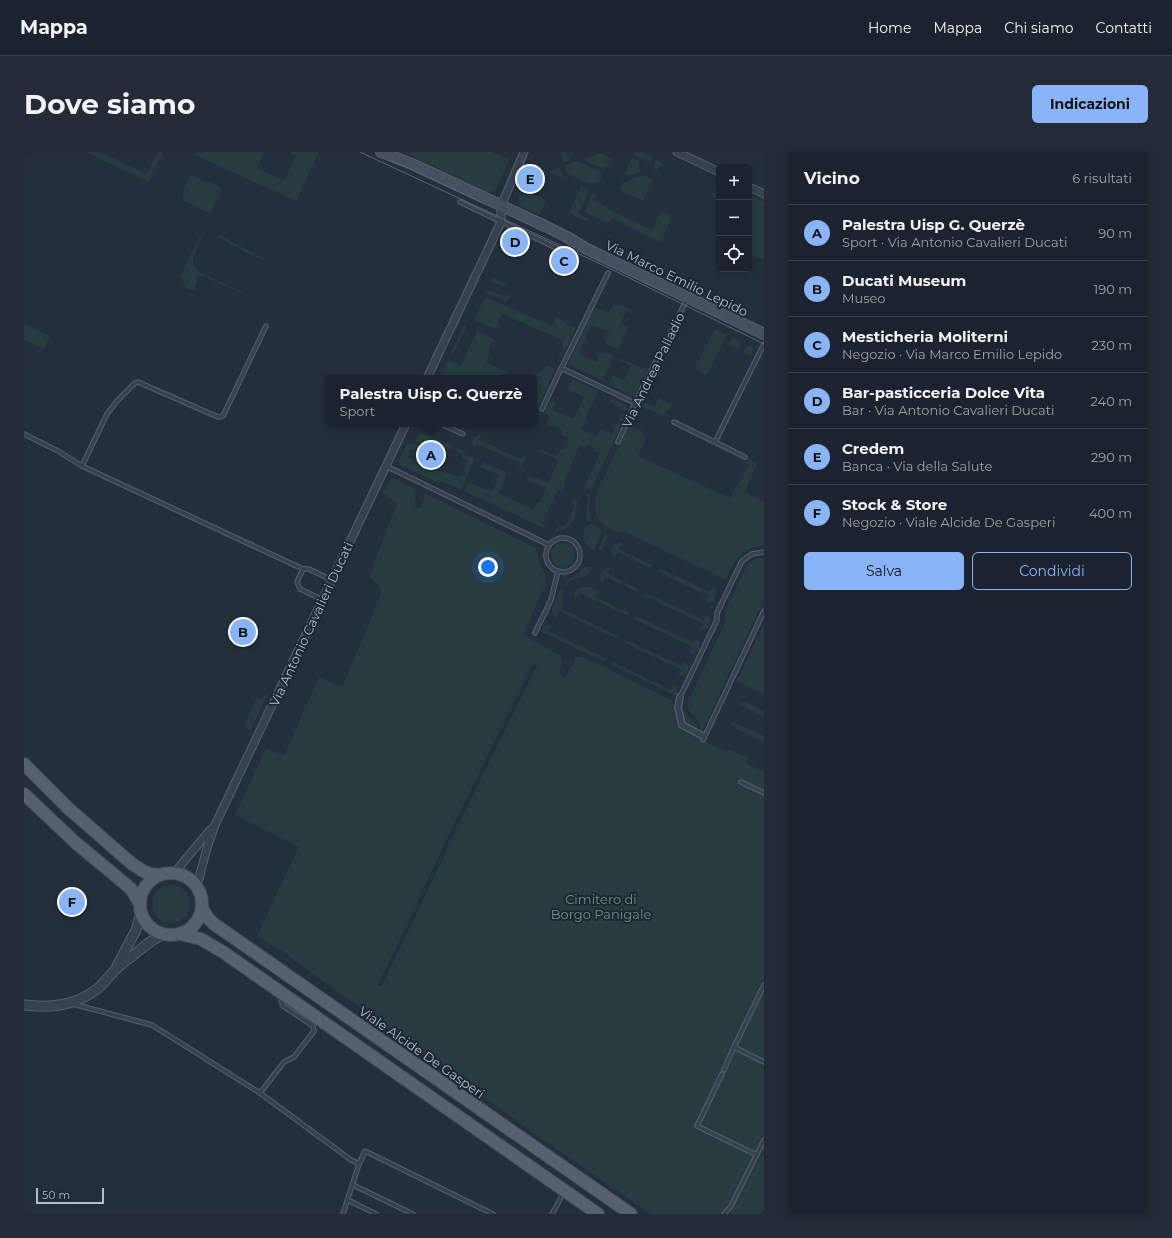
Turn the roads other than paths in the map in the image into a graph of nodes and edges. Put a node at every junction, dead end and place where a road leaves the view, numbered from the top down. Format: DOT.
graph roads {
  1 [pos="381,152"];
  2 [pos="524,152"];
  3 [pos="677,152"];
  4 [pos="716,171"];
  5 [pos="752,188"];
  6 [pos="764,194"];
  7 [pos="460,202"];
  8 [pos="502,206"];
  9 [pos="501,222"];
  10 [pos="579,244"];
  11 [pos="608,273"];
  12 [pos="688,297"];
  13 [pos="266,326"];
  14 [pos="764,334"];
  15 [pos="764,344"];
  16 [pos="561,368"];
  17 [pos="428,375"];
  18 [pos="635,403"];
  19 [pos="542,409"];
  20 [pos="674,422"];
  21 [pos="405,427"];
  22 [pos="448,427"];
  23 [pos="24,434"];
  24 [pos="463,434"];
  25 [pos="618,442"];
  26 [pos="715,442"];
  27 [pos="745,456"];
  28 [pos="82,466"];
  29 [pos="386,466"];
  30 [pos="549,545"];
  31 [pos="764,552"];
  32 [pos="303,569"];
  33 [pos="558,571"];
  34 [pos="332,580"];
  35 [pos="323,600"];
  36 [pos="764,611"];
  37 [pos="535,633"];
  38 [pos="680,697"];
  39 [pos="703,737"];
  40 [pos="24,764"];
  41 [pos="741,782"];
  42 [pos="764,793"];
  43 [pos="24,794"];
  44 [pos="215,825"];
  45 [pos="174,873"];
  46 [pos="159,875"];
  47 [pos="197,886"];
  48 [pos="202,908"];
  49 [pos="141,909"];
  50 [pos="164,934"];
  51 [pos="180,934"];
  52 [pos="114,971"];
  53 [pos="764,985"];
  54 [pos="277,990"];
  55 [pos="70,1004"];
  56 [pos="24,1005"];
  57 [pos="734,1048"];
  58 [pos="764,1062"];
  59 [pos="724,1070"];
  60 [pos="722,1074"];
  61 [pos="260,1093"];
  62 [pos="764,1140"];
  63 [pos="757,1155"];
  64 [pos="359,1164"];
  65 [pos="353,1185"];
  66 [pos="565,1191"];
  67 [pos="348,1200"];
  68 [pos="731,1206"];
  69 [pos="591,1211"];
  70 [pos="343,1214"];
  71 [pos="376,1214"];
  72 [pos="413,1214"];
  73 [pos="493,1214"];
  74 [pos="552,1214"];
  75 [pos="631,1214"];
  76 [pos="724,1214"];
  77 [pos="729,1214"];
  1 -- 8 [label="main road, Via Marco Emilio Lepido"];
  2 -- 8 [label="street"];
  3 -- 4 [label="street"];
  5 -- 6 [label="street"];
  7 -- 9 [label="lane"];
  8 -- 9 [label="street"];
  8 -- 10 [label="main road, Via Marco Emilio Lepido"];
  9 -- 10 [label="lane"];
  9 -- 17 [label="street"];
  10 -- 12 [label="main road, Via Marco Emilio Lepido"];
  11 -- 16 [label="lane"];
  12 -- 14 [label="main road, Via Marco Emilio Lepido"];
  12 -- 18 [label="lane, Via Andrea Palladio"];
  13 -- 28 [label="lane"];
  15 -- 26 [label="lane"];
  16 -- 18 [label="lane"];
  16 -- 19 [label="lane"];
  18 -- 25 [label="lane, Via Andrea Palladio"];
  20 -- 26 [label="lane"];
  21 -- 29 [label="street, Via Antonio Cavalieri Ducati"];
  22 -- 24 [label="lane"];
  23 -- 28 [label="lane"];
  26 -- 27 [label="lane"];
  28 -- 32 [label="lane"];
  29 -- 30 [label="lane"];
  29 -- 34 [label="street, Via Antonio Cavalieri Ducati"];
  30 -- 33 [label="lane"];
  30 -- 33 [label="lane"];
  31 -- 38 [label="lane"];
  32 -- 34 [label="lane"];
  32 -- 35 [label="lane"];
  33 -- 37 [label="lane"];
  34 -- 35 [label="street, Via Antonio Cavalieri Ducati"];
  35 -- 44 [label="street, Via Antonio Cavalieri Ducati"];
  36 -- 39 [label="lane"];
  38 -- 39 [label="street"];
  40 -- 46 [label="main road"];
  41 -- 42 [label="lane"];
  43 -- 49 [label="main road"];
  44 -- 45 [label="street, Via Antonio Cavalieri Ducati"];
  44 -- 47 [label="street, Via Antonio Cavalieri Ducati"];
  45 -- 46 [label="main road"];
  45 -- 47 [label="main road"];
  46 -- 49 [label="main road"];
  47 -- 48 [label="main road"];
  48 -- 51 [label="main road"];
  48 -- 75 [label="main road, Viale Alcide De Gasperi"];
  49 -- 50 [label="main road"];
  49 -- 52 [label="street"];
  50 -- 51 [label="main road"];
  50 -- 52 [label="street"];
  51 -- 54 [label="main road"];
  52 -- 55 [label="street"];
  53 -- 57 [label="lane"];
  54 -- 61 [label="lane"];
  54 -- 66 [label="main road"];
  55 -- 56 [label="street"];
  55 -- 61 [label="lane"];
  57 -- 58 [label="lane"];
  57 -- 59 [label="lane"];
  60 -- 63 [label="lane"];
  61 -- 64 [label="lane"];
  62 -- 63 [label="lane"];
  63 -- 68 [label="lane"];
  64 -- 65 [label="lane"];
  64 -- 73 [label="lane"];
  65 -- 67 [label="lane"];
  65 -- 72 [label="lane"];
  66 -- 69 [label="main road"];
  66 -- 74 [label="lane"];
  67 -- 70 [label="lane"];
  67 -- 71 [label="lane"];
  68 -- 76 [label="lane"];
  68 -- 77 [label="lane"];
}
